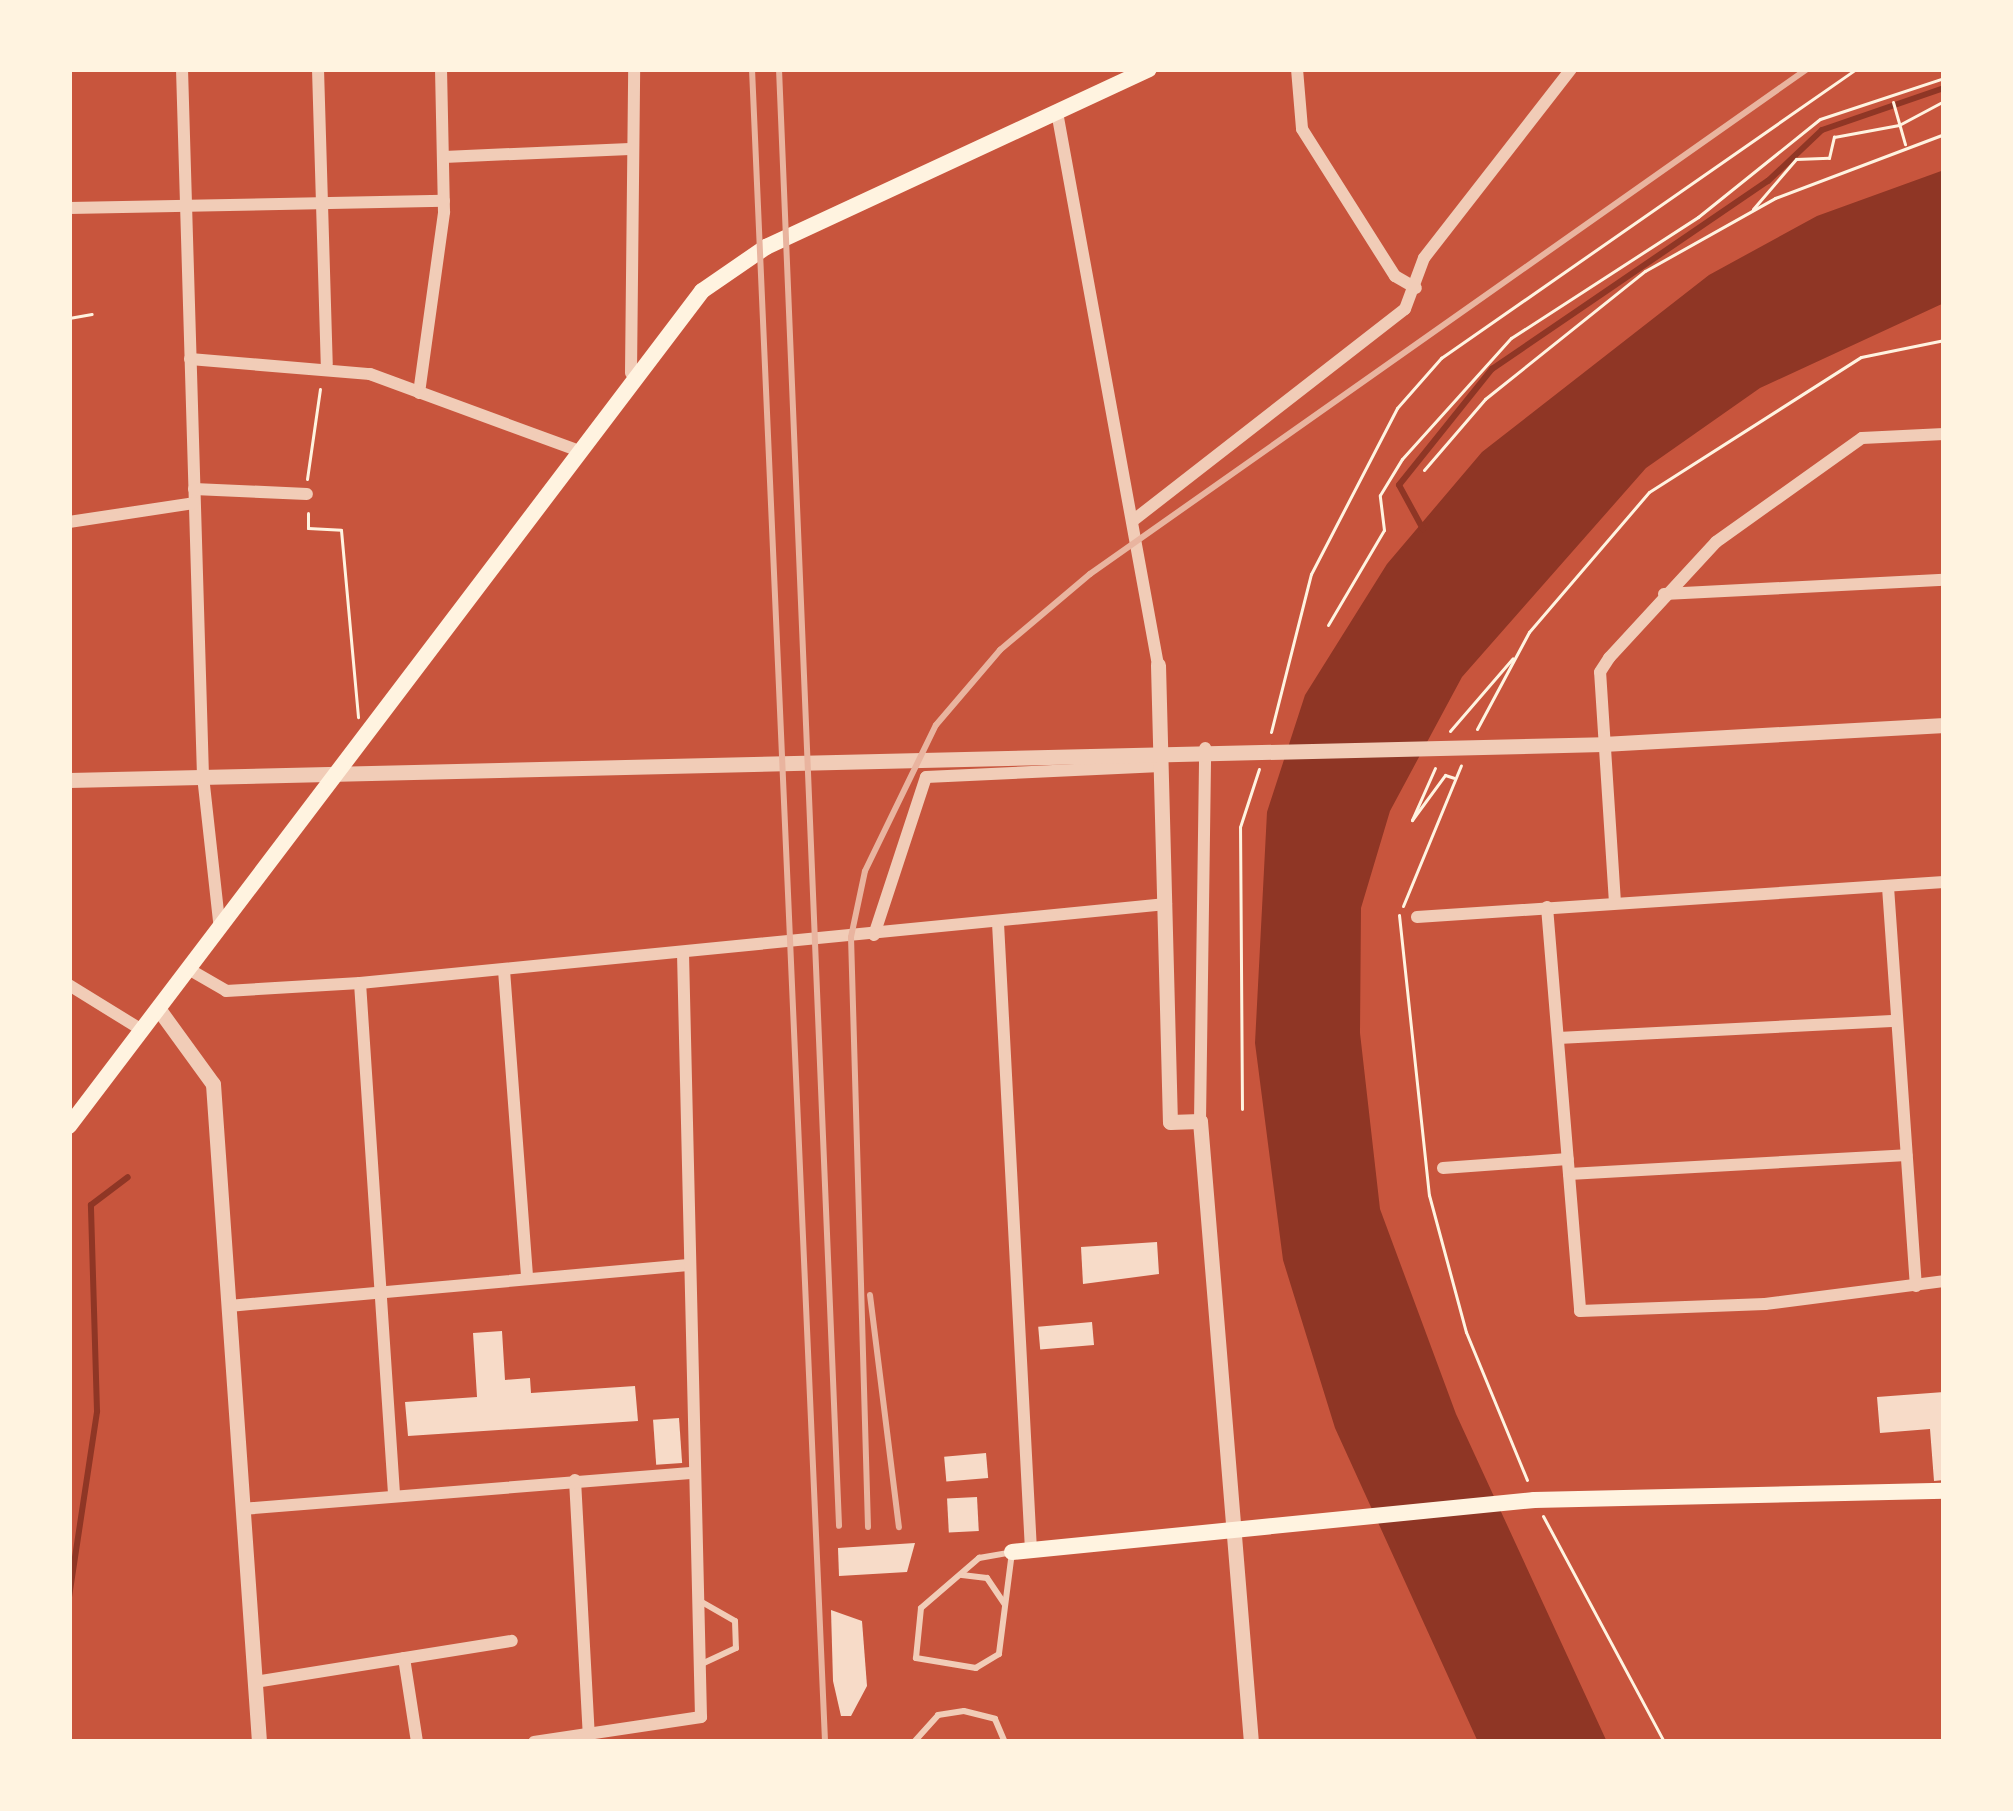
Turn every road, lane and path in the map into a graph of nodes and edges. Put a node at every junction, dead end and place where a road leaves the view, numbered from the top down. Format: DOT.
graph roads {
  1 [pos="182,69"];
  2 [pos="318,69"];
  3 [pos="442,69"];
  4 [pos="634,69"];
  5 [pos="1149,69"];
  6 [pos="1297,69"];
  7 [pos="1571,69"];
  8 [pos="1856,69"];
  9 [pos="1129,74"];
  10 [pos="1944,78"];
  11 [pos="1944,101"];
  12 [pos="1893,102"];
  13 [pos="1058,112"];
  14 [pos="1899,124"];
  15 [pos="1944,134"];
  16 [pos="1905,146"];
  17 [pos="630,149"];
  18 [pos="444,157"];
  19 [pos="1828,158"];
  20 [pos="1836,174"];
  21 [pos="444,201"];
  22 [pos="322,203"];
  23 [pos="185,205"];
  24 [pos="69,208"];
  25 [pos="1750,212"];
  26 [pos="1417,288"];
  27 [pos="92,314"];
  28 [pos="69,318"];
  29 [pos="1944,340"];
  30 [pos="190,359"];
  31 [pos="327,364"];
  32 [pos="631,373"];
  33 [pos="419,393"];
  34 [pos="1944,434"];
  35 [pos="574,448"];
  36 [pos="1424,470"];
  37 [pos="308,494"];
  38 [pos="194,496"];
  39 [pos="1135,519"];
  40 [pos="69,522"];
  41 [pos="1944,580"];
  42 [pos="1663,594"];
  43 [pos="1328,626"];
  44 [pos="1158,665"];
  45 [pos="1944,725"];
  46 [pos="364,734"];
  47 [pos="1270,736"];
  48 [pos="1603,744"];
  49 [pos="1205,747"];
  50 [pos="1470,747"];
  51 [pos="1263,757"];
  52 [pos="1161,766"];
  53 [pos="334,774"];
  54 [pos="203,776"];
  55 [pos="69,780"];
  56 [pos="1944,882"];
  57 [pos="1888,887"];
  58 [pos="1615,903"];
  59 [pos="1166,904"];
  60 [pos="1546,907"];
  61 [pos="1417,917"];
  62 [pos="998,923"];
  63 [pos="220,931"];
  64 [pos="874,935"];
  65 [pos="682,953"];
  66 [pos="192,970"];
  67 [pos="504,970"];
  68 [pos="360,983"];
  69 [pos="69,985"];
  70 [pos="160,1010"];
  71 [pos="1897,1021"];
  72 [pos="142,1030"];
  73 [pos="1558,1039"];
  74 [pos="1242,1109"];
  75 [pos="1200,1121"];
  76 [pos="69,1126"];
  77 [pos="1906,1155"];
  78 [pos="1568,1159"];
  79 [pos="1443,1168"];
  80 [pos="1569,1174"];
  81 [pos="688,1265"];
  82 [pos="527,1278"];
  83 [pos="1944,1280"];
  84 [pos="1916,1286"];
  85 [pos="380,1289"];
  86 [pos="229,1306"];
  87 [pos="691,1473"];
  88 [pos="574,1480"];
  89 [pos="1944,1491"];
  90 [pos="394,1494"];
  91 [pos="1534,1500"];
  92 [pos="242,1509"];
  93 [pos="1234,1529"];
  94 [pos="1031,1550"];
  95 [pos="1012,1552"];
  96 [pos="958,1575"];
  97 [pos="696,1600"];
  98 [pos="1007,1610"];
  99 [pos="512,1641"];
  100 [pos="404,1658"];
  101 [pos="700,1664"];
  102 [pos="255,1682"];
  103 [pos="589,1738"];
  104 [pos="259,1742"];
  105 [pos="417,1742"];
  106 [pos="534,1742"];
  107 [pos="914,1742"];
  108 [pos="1005,1742"];
  109 [pos="1251,1742"];
  110 [pos="1664,1742"];
  1 -- 23 [label="street"];
  2 -- 22 [label="street"];
  3 -- 18 [label="street"];
  4 -- 17 [label="street"];
  5 -- 9 [label="main road"];
  6 -- 26 [label="street"];
  7 -- 26 [label="street"];
  8 -- 47 [label="path"];
  9 -- 13 [label="main road"];
  10 -- 12 [label="path"];
  11 -- 14 [label="path"];
  12 -- 14 [label="path"];
  12 -- 43 [label="path"];
  13 -- 32 [label="main road"];
  13 -- 39 [label="street"];
  14 -- 16 [label="path"];
  14 -- 19 [label="path"];
  15 -- 16 [label="path"];
  16 -- 20 [label="path"];
  17 -- 18 [label="street"];
  17 -- 32 [label="street"];
  18 -- 21 [label="street"];
  19 -- 20 [label="path"];
  19 -- 25 [label="path"];
  20 -- 25 [label="path"];
  21 -- 22 [label="street"];
  21 -- 33 [label="street"];
  22 -- 23 [label="street"];
  22 -- 31 [label="street"];
  23 -- 24 [label="street"];
  23 -- 30 [label="street"];
  25 -- 36 [label="path"];
  26 -- 39 [label="street"];
  27 -- 28 [label="path"];
  29 -- 50 [label="path"];
  30 -- 31 [label="street"];
  30 -- 38 [label="street"];
  31 -- 33 [label="street"];
  31 -- 37 [label="path"];
  32 -- 35 [label="main road"];
  33 -- 35 [label="street"];
  34 -- 42 [label="street"];
  35 -- 46 [label="main road"];
  37 -- 38 [label="street"];
  37 -- 46 [label="path"];
  38 -- 40 [label="street"];
  38 -- 54 [label="street"];
  39 -- 44 [label="street"];
  41 -- 42 [label="street"];
  42 -- 48 [label="street"];
  44 -- 52 [label="street"];
  45 -- 48 [label="street"];
  46 -- 53 [label="main road"];
  48 -- 50 [label="street"];
  48 -- 58 [label="street"];
  49 -- 50 [label="street"];
  49 -- 53 [label="street"];
  49 -- 75 [label="street"];
  50 -- 91 [label="path"];
  51 -- 74 [label="path"];
  52 -- 59 [label="street"];
  52 -- 64 [label="street"];
  53 -- 54 [label="street"];
  53 -- 63 [label="main road"];
  54 -- 55 [label="street"];
  54 -- 63 [label="street"];
  56 -- 57 [label="street"];
  57 -- 58 [label="street"];
  57 -- 71 [label="street"];
  58 -- 60 [label="street"];
  59 -- 62 [label="street"];
  59 -- 75 [label="street"];
  60 -- 61 [label="street"];
  60 -- 73 [label="street"];
  62 -- 64 [label="street"];
  62 -- 94 [label="street"];
  63 -- 66 [label="main road"];
  64 -- 65 [label="street"];
  65 -- 67 [label="street"];
  65 -- 81 [label="street"];
  66 -- 68 [label="street"];
  66 -- 70 [label="main road"];
  67 -- 68 [label="street"];
  67 -- 82 [label="street"];
  68 -- 85 [label="street"];
  69 -- 72 [label="street"];
  70 -- 72 [label="main road"];
  70 -- 86 [label="street"];
  71 -- 73 [label="street"];
  71 -- 77 [label="street"];
  72 -- 76 [label="main road"];
  73 -- 78 [label="street"];
  75 -- 93 [label="street"];
  77 -- 80 [label="street"];
  77 -- 84 [label="street"];
  78 -- 79 [label="street"];
  78 -- 80 [label="street"];
  80 -- 84 [label="street"];
  81 -- 82 [label="street"];
  81 -- 87 [label="street"];
  82 -- 85 [label="street"];
  83 -- 84 [label="street"];
  85 -- 86 [label="street"];
  85 -- 90 [label="street"];
  86 -- 92 [label="street"];
  87 -- 88 [label="street"];
  87 -- 97 [label="street"];
  88 -- 90 [label="street"];
  88 -- 103 [label="street"];
  89 -- 91 [label="main road"];
  90 -- 92 [label="street"];
  91 -- 93 [label="main road"];
  91 -- 110 [label="path"];
  92 -- 102 [label="street"];
  93 -- 94 [label="main road"];
  93 -- 109 [label="street"];
  94 -- 95 [label="main road"];
  95 -- 96 [label="lane"];
  95 -- 98 [label="lane"];
  96 -- 98 [label="lane"];
  96 -- 98 [label="lane"];
  97 -- 101 [label="street"];
  97 -- 101 [label="lane"];
  99 -- 100 [label="street"];
  100 -- 102 [label="street"];
  100 -- 105 [label="street"];
  101 -- 103 [label="street"];
  102 -- 104 [label="street"];
  103 -- 106 [label="street"];
  107 -- 108 [label="lane"];
}
